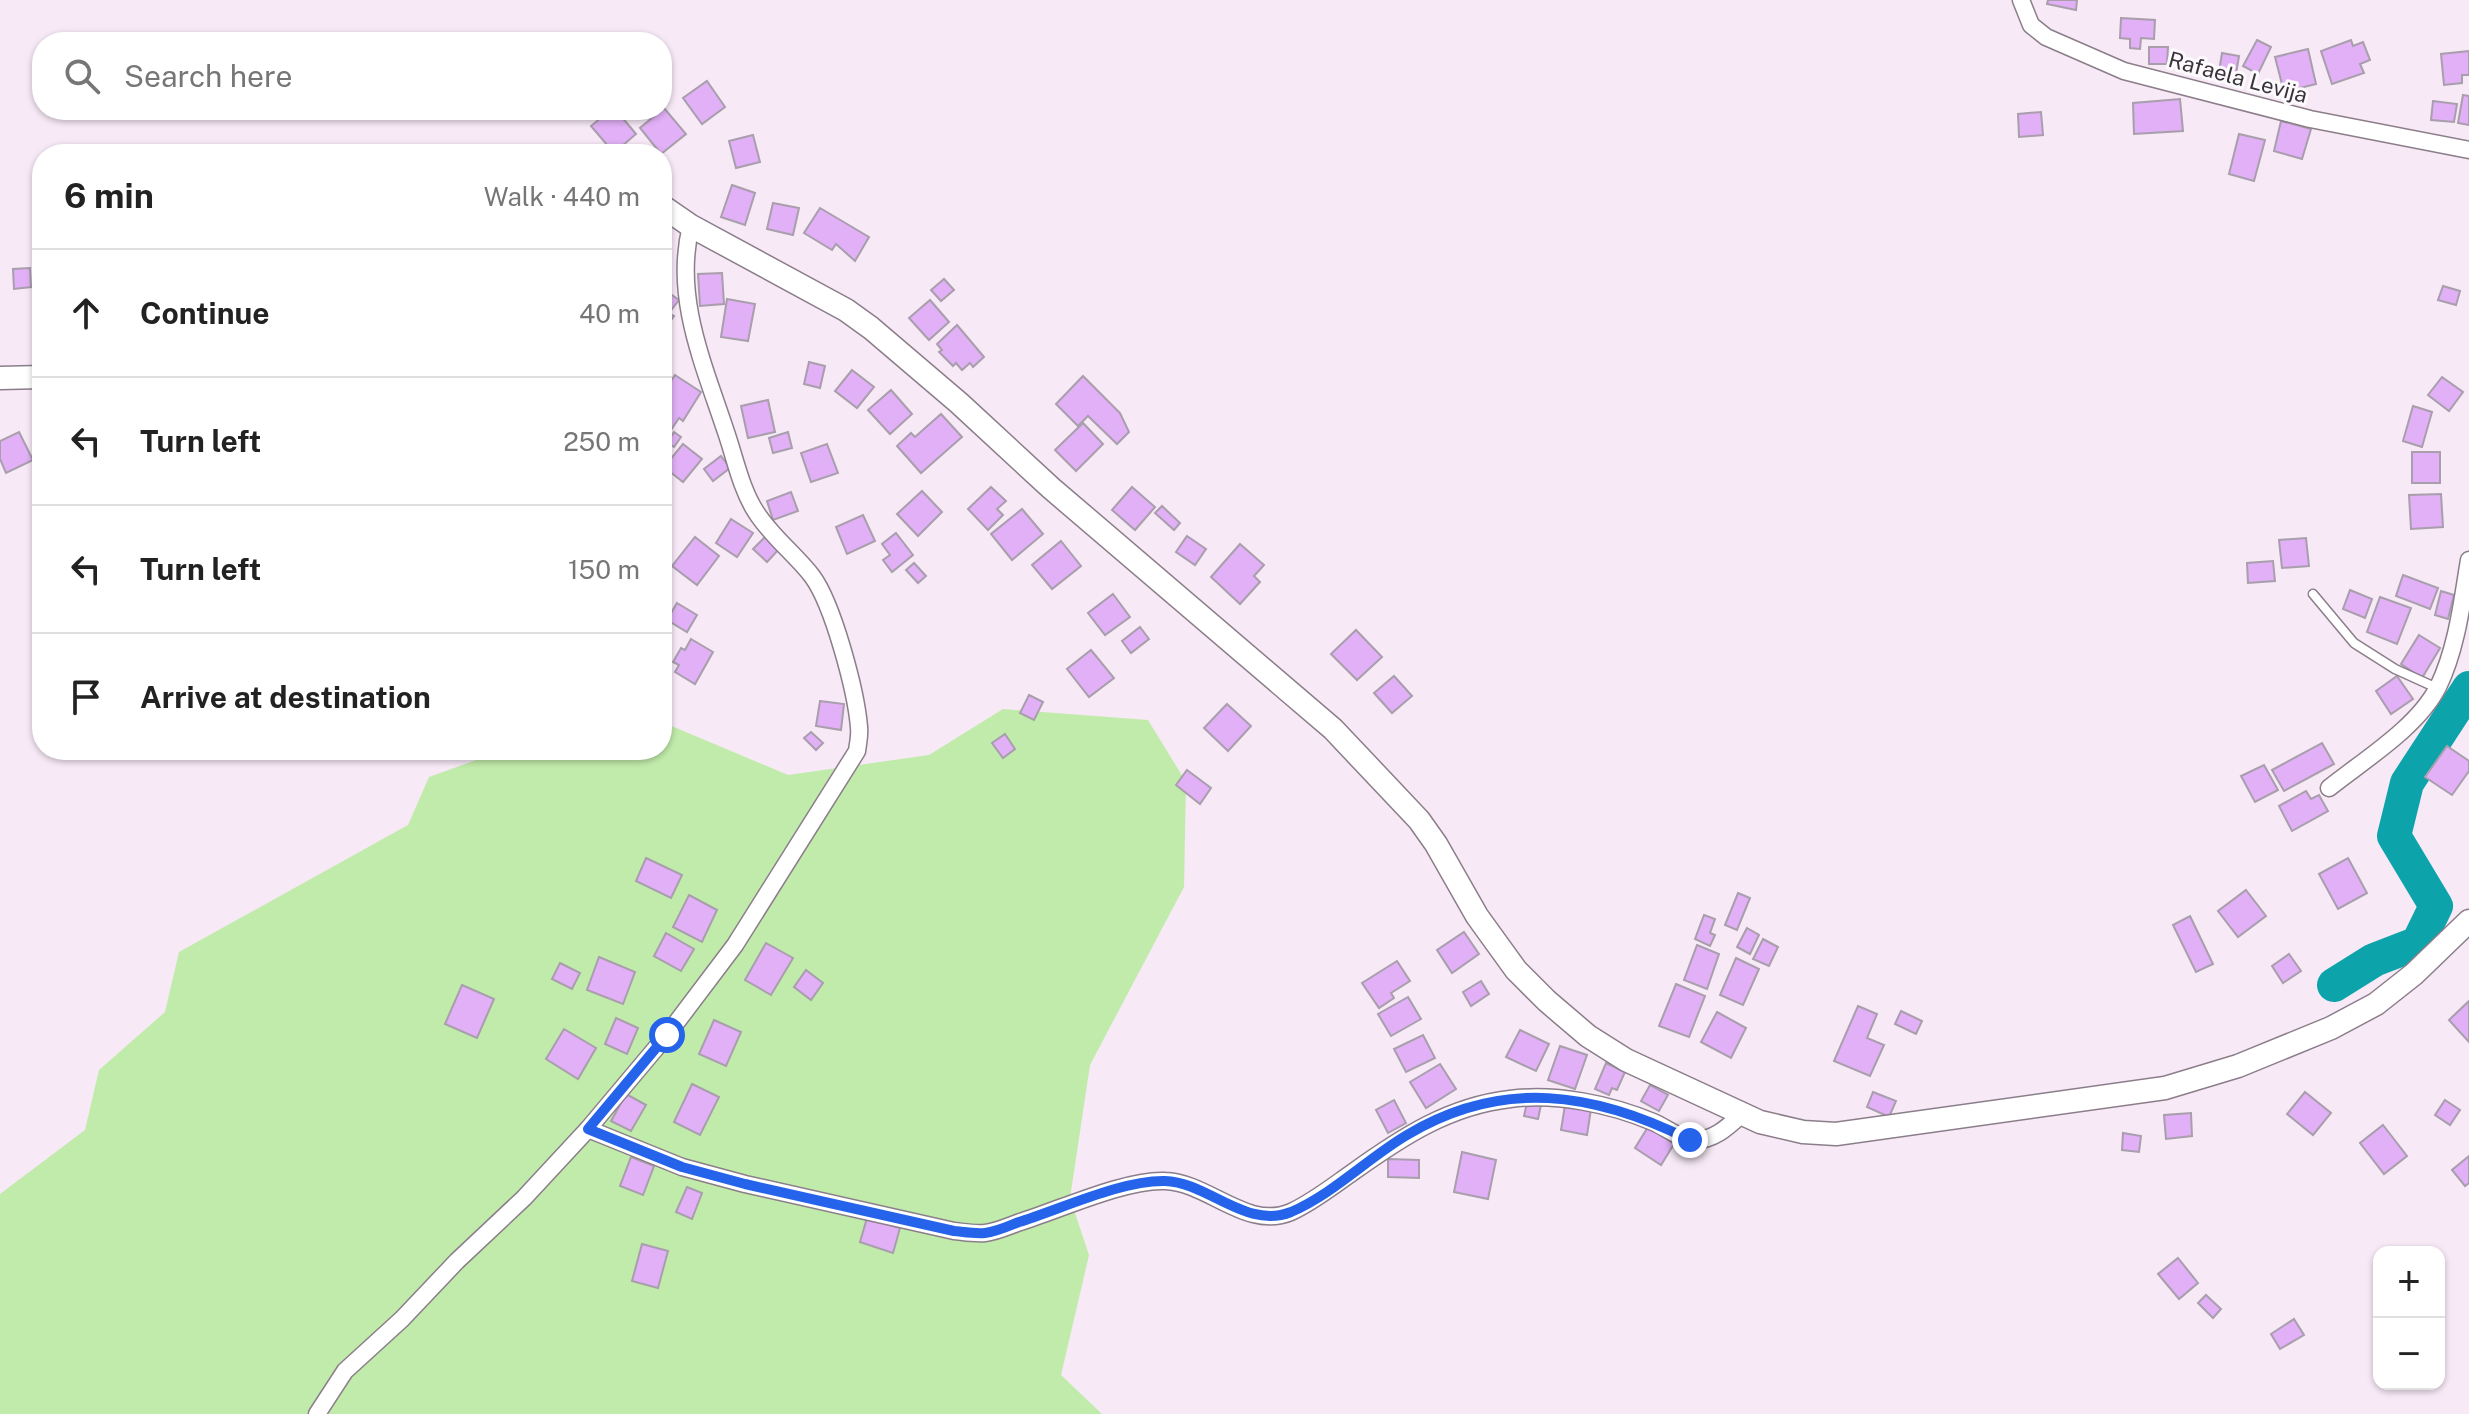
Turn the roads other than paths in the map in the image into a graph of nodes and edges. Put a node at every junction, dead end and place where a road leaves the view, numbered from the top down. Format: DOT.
graph roads {
  1 [pos="2021,0"];
  2 [pos="2469,150"];
  3 [pos="672,213"];
  4 [pos="691,226"];
  5 [pos="32,377"];
  6 [pos="0,378"];
  7 [pos="2469,560"];
  8 [pos="2313,594"];
  9 [pos="2437,688"];
  10 [pos="2329,788"];
  11 [pos="2469,921"];
  12 [pos="1743,1113"];
  13 [pos="588,1129"];
  14 [pos="317,1414"];
  1 -- 2 [label="street, Rafaela Levija"];
  3 -- 4 [label="main road"];
  4 -- 12 [label="main road"];
  4 -- 13 [label="street"];
  5 -- 6 [label="main road"];
  7 -- 9 [label="street"];
  8 -- 9 [label="lane"];
  9 -- 10 [label="street"];
  11 -- 12 [label="main road"];
  12 -- 13 [label="street"];
  13 -- 14 [label="street"];
}
